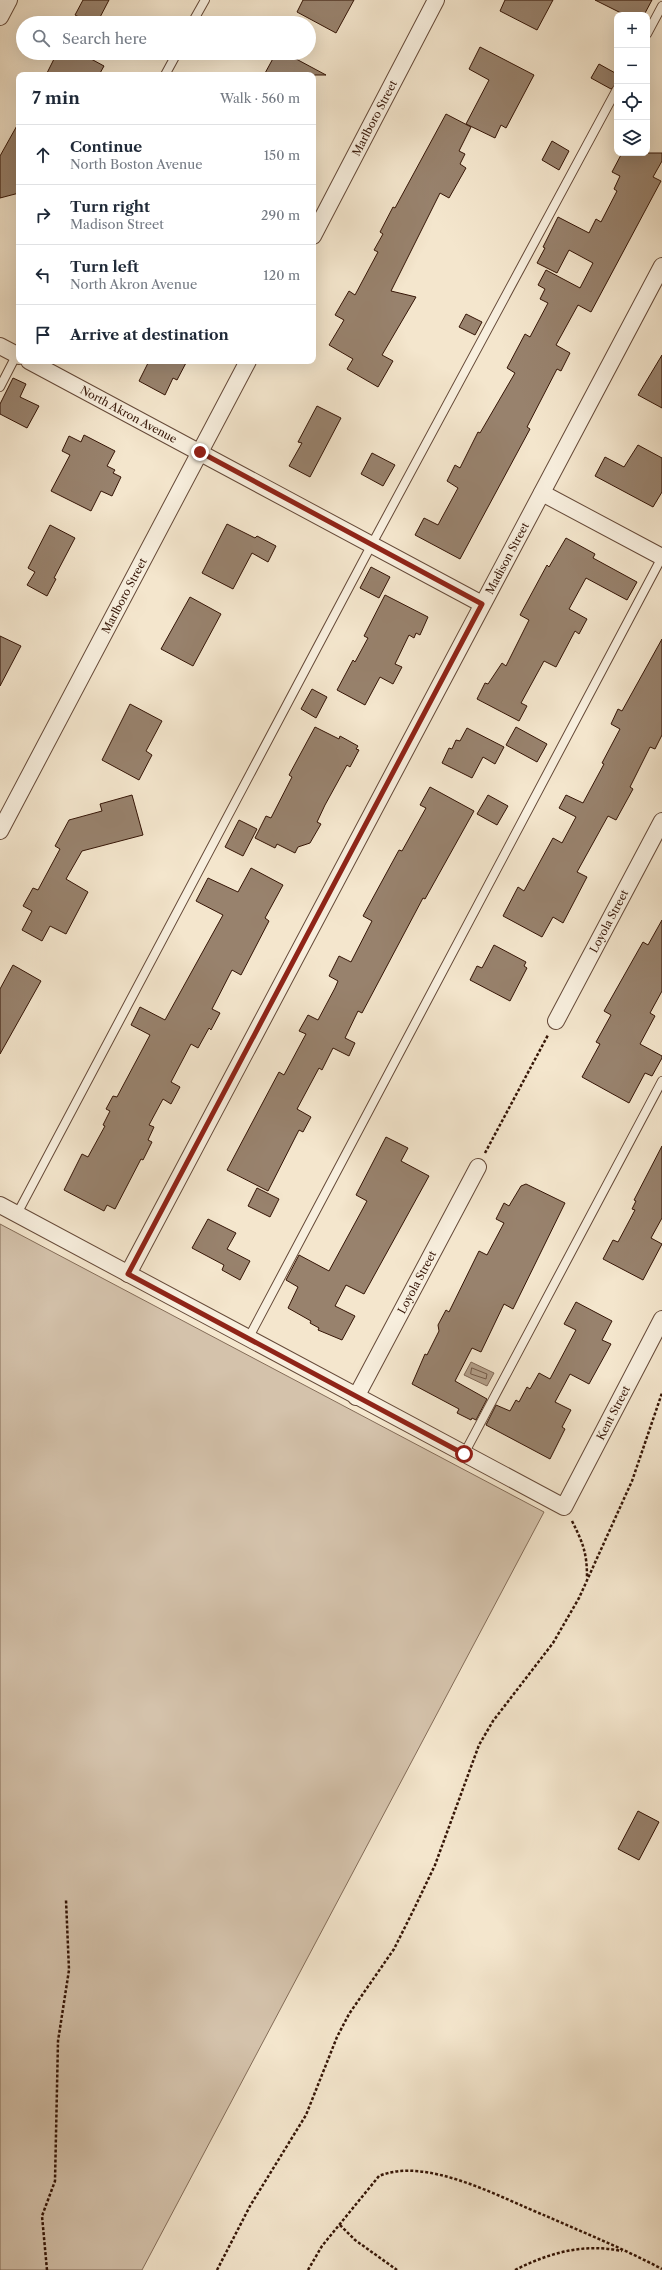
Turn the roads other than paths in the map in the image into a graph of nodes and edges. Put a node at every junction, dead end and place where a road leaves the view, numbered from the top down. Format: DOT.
graph roads {
  1 [pos="9,0"];
  2 [pos="204,0"];
  3 [pos="436,0"];
  4 [pos="662,6"];
  5 [pos="196,16"];
  6 [pos="0,17"];
  7 [pos="650,28"];
  8 [pos="172,60"];
  9 [pos="166,72"];
  10 [pos="614,95"];
  11 [pos="316,230"];
  12 [pos="662,266"];
  13 [pos="0,346"];
  14 [pos="16,354"];
  15 [pos="16,363"];
  16 [pos="36,364"];
  17 [pos="246,364"];
  18 [pos="0,387"];
  19 [pos="200,452"];
  20 [pos="542,493"];
  21 [pos="372,544"];
  22 [pos="662,557"];
  23 [pos="482,604"];
  24 [pos="662,821"];
  25 [pos="0,831"];
  26 [pos="556,1021"];
  27 [pos="662,1081"];
  28 [pos="478,1167"];
  29 [pos="0,1205"];
  30 [pos="17,1214"];
  31 [pos="128,1274"];
  32 [pos="662,1320"];
  33 [pos="248,1339"];
  34 [pos="356,1397"];
  35 [pos="464,1454"];
  1 -- 6 [label="street"];
  2 -- 5 [label="lane"];
  3 -- 11 [label="street, Marlboro Street"];
  4 -- 7 [label="lane"];
  8 -- 9 [label="lane"];
  10 -- 21 [label="lane"];
  12 -- 20 [label="street, Madison Street"];
  13 -- 14 [label="street, North Akron Avenue"];
  15 -- 18 [label="lane"];
  16 -- 19 [label="street, North Akron Avenue"];
  17 -- 19 [label="street, Marlboro Street"];
  19 -- 21 [label="street, North Akron Avenue"];
  19 -- 25 [label="street, Marlboro Street"];
  20 -- 22 [label="street"];
  20 -- 23 [label="street, Madison Street"];
  21 -- 23 [label="street, North Akron Avenue"];
  21 -- 30 [label="lane"];
  22 -- 33 [label="lane"];
  23 -- 31 [label="street, Madison Street"];
  24 -- 26 [label="street, Loyola Street"];
  27 -- 35 [label="lane"];
  28 -- 34 [label="street, Loyola Street"];
  29 -- 30 [label="street"];
  30 -- 31 [label="street"];
  31 -- 33 [label="street"];
  32 -- 35 [label="street, Kent Street"];
  33 -- 34 [label="street"];
  34 -- 35 [label="street"];
}
